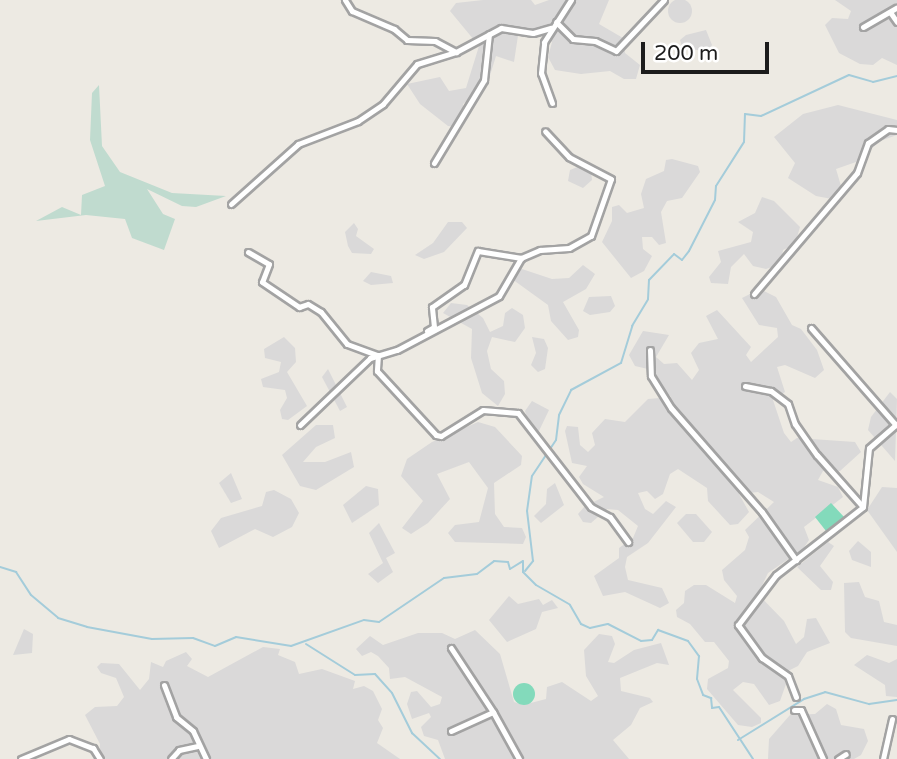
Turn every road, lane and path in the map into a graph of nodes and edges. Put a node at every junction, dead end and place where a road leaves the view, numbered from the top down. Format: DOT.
graph roads {
  1 [pos="345,0"];
  2 [pos="571,0"];
  3 [pos="664,0"];
  4 [pos="897,7"];
  5 [pos="890,12"];
  6 [pos="556,22"];
  7 [pos="897,22"];
  8 [pos="863,27"];
  9 [pos="551,28"];
  10 [pos="489,34"];
  11 [pos="456,52"];
  12 [pos="552,103"];
  13 [pos="897,130"];
  14 [pos="545,131"];
  15 [pos="434,163"];
  16 [pos="231,204"];
  17 [pos="248,252"];
  18 [pos="521,258"];
  19 [pos="754,294"];
  20 [pos="811,328"];
  21 [pos="427,331"];
  22 [pos="650,350"];
  23 [pos="378,355"];
  24 [pos="745,386"];
  25 [pos="300,425"];
  26 [pos="896,425"];
  27 [pos="863,508"];
  28 [pos="628,542"];
  29 [pos="796,560"];
  30 [pos="451,648"];
  31 [pos="164,685"];
  32 [pos="796,697"];
  33 [pos="794,710"];
  34 [pos="493,712"];
  35 [pos="892,719"];
  36 [pos="451,731"];
  37 [pos="198,746"];
  38 [pos="846,754"];
  39 [pos="21,759"];
  40 [pos="100,759"];
  41 [pos="171,759"];
  42 [pos="206,759"];
  43 [pos="519,759"];
  44 [pos="823,759"];
  45 [pos="838,759"];
  46 [pos="883,759"];
  1 -- 11 [label="street"];
  2 -- 6 [label="street"];
  3 -- 6 [label="street"];
  4 -- 5 [label="street"];
  5 -- 7 [label="street"];
  5 -- 8 [label="street"];
  6 -- 9 [label="street"];
  9 -- 10 [label="street"];
  9 -- 12 [label="street"];
  10 -- 11 [label="street"];
  10 -- 15 [label="street"];
  11 -- 16 [label="street"];
  13 -- 19 [label="street"];
  14 -- 18 [label="street"];
  17 -- 23 [label="street"];
  18 -- 21 [label="street"];
  18 -- 21 [label="street"];
  20 -- 26 [label="street"];
  21 -- 23 [label="street"];
  22 -- 29 [label="street"];
  23 -- 25 [label="street"];
  23 -- 28 [label="street"];
  24 -- 27 [label="street"];
  26 -- 27 [label="street"];
  27 -- 29 [label="street"];
  29 -- 32 [label="street"];
  30 -- 34 [label="street"];
  31 -- 37 [label="street"];
  33 -- 44 [label="street"];
  34 -- 36 [label="street"];
  34 -- 43 [label="street"];
  35 -- 46 [label="street"];
  37 -- 41 [label="street"];
  37 -- 42 [label="street"];
  38 -- 45 [label="street"];
  39 -- 40 [label="street"];
}
